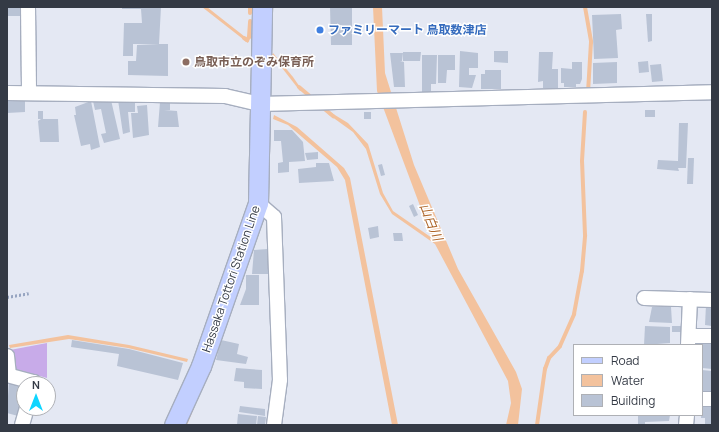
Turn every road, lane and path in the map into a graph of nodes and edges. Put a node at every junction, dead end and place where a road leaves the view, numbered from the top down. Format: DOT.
graph roads {
  1 [pos="28,7"];
  2 [pos="262,7"];
  3 [pos="712,92"];
  4 [pos="7,93"];
  5 [pos="29,93"];
  6 [pos="260,104"];
  7 [pos="258,203"];
  8 [pos="29,293"];
  9 [pos="7,297"];
  10 [pos="644,298"];
  11 [pos="690,300"];
  12 [pos="712,300"];
  13 [pos="712,336"];
  14 [pos="689,340"];
  15 [pos="7,356"];
  16 [pos="8,375"];
  17 [pos="174,425"];
  18 [pos="274,425"];
  1 -- 5 [label="street"];
  2 -- 6 [label="main road, Hassaka Tottori Station Line"];
  3 -- 6 [label="street"];
  4 -- 5 [label="street"];
  5 -- 6 [label="street"];
  6 -- 7 [label="main road, Hassaka Tottori Station Line"];
  7 -- 17 [label="main road, Hassaka Tottori Station Line"];
  7 -- 18 [label="street"];
  8 -- 9 [label="path"];
  10 -- 11 [label="street"];
  11 -- 12 [label="street"];
  11 -- 14 [label="street"];
  13 -- 14 [label="street"];
  15 -- 16 [label="street"];
}
